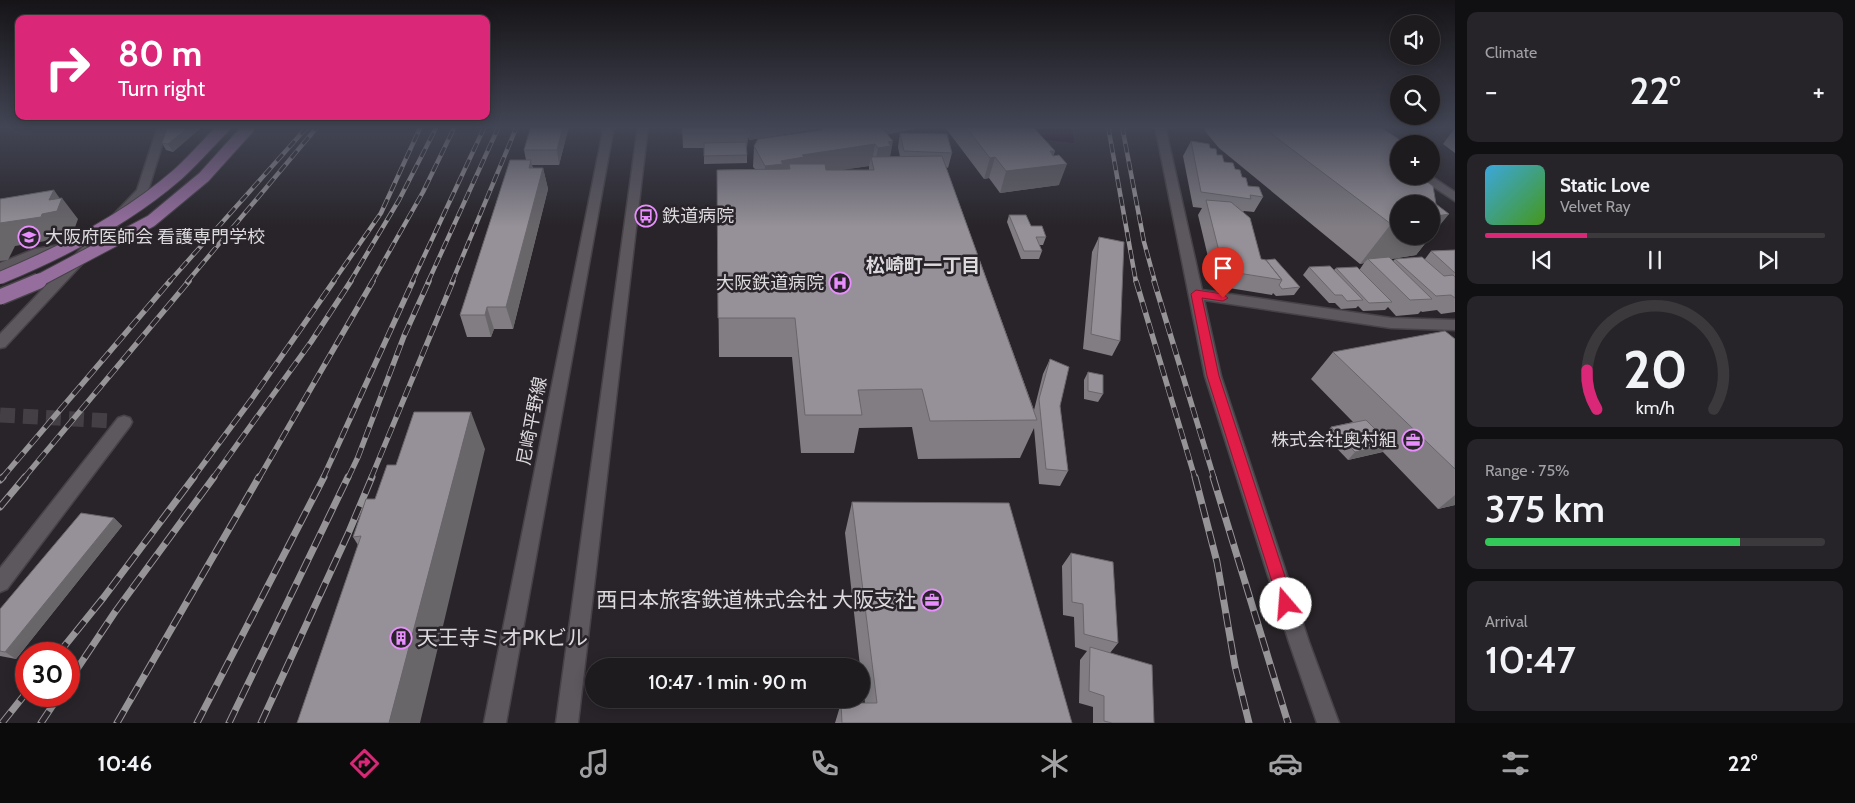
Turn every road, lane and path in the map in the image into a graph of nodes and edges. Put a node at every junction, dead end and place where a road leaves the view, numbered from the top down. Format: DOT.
graph roads {
  1 [pos="153,160"];
  2 [pos="192,160"];
  3 [pos="220,160"];
  4 [pos="603,160"];
  5 [pos="639,160"];
  6 [pos="1167,160"];
  7 [pos="1437,185"];
  8 [pos="1455,197"];
  9 [pos="92,245"];
  10 [pos="0,268"];
  11 [pos="0,278"];
  12 [pos="1196,294"];
  13 [pos="0,297"];
  14 [pos="1455,325"];
  15 [pos="0,343"];
  16 [pos="113,421"];
  17 [pos="0,583"];
  18 [pos="495,723"];
  19 [pos="568,723"];
  20 [pos="1328,723"];
  1 -- 9 [label="street"];
  2 -- 11 [label="main road, bridge"];
  3 -- 13 [label="main road, bridge"];
  4 -- 18 [label="street, 尼崎平野線"];
  5 -- 19 [label="street"];
  6 -- 12 [label="street"];
  7 -- 8 [label="street"];
  9 -- 10 [label="street"];
  9 -- 15 [label="street"];
  12 -- 14 [label="street"];
  12 -- 20 [label="street"];
  16 -- 17 [label="street"];
}
